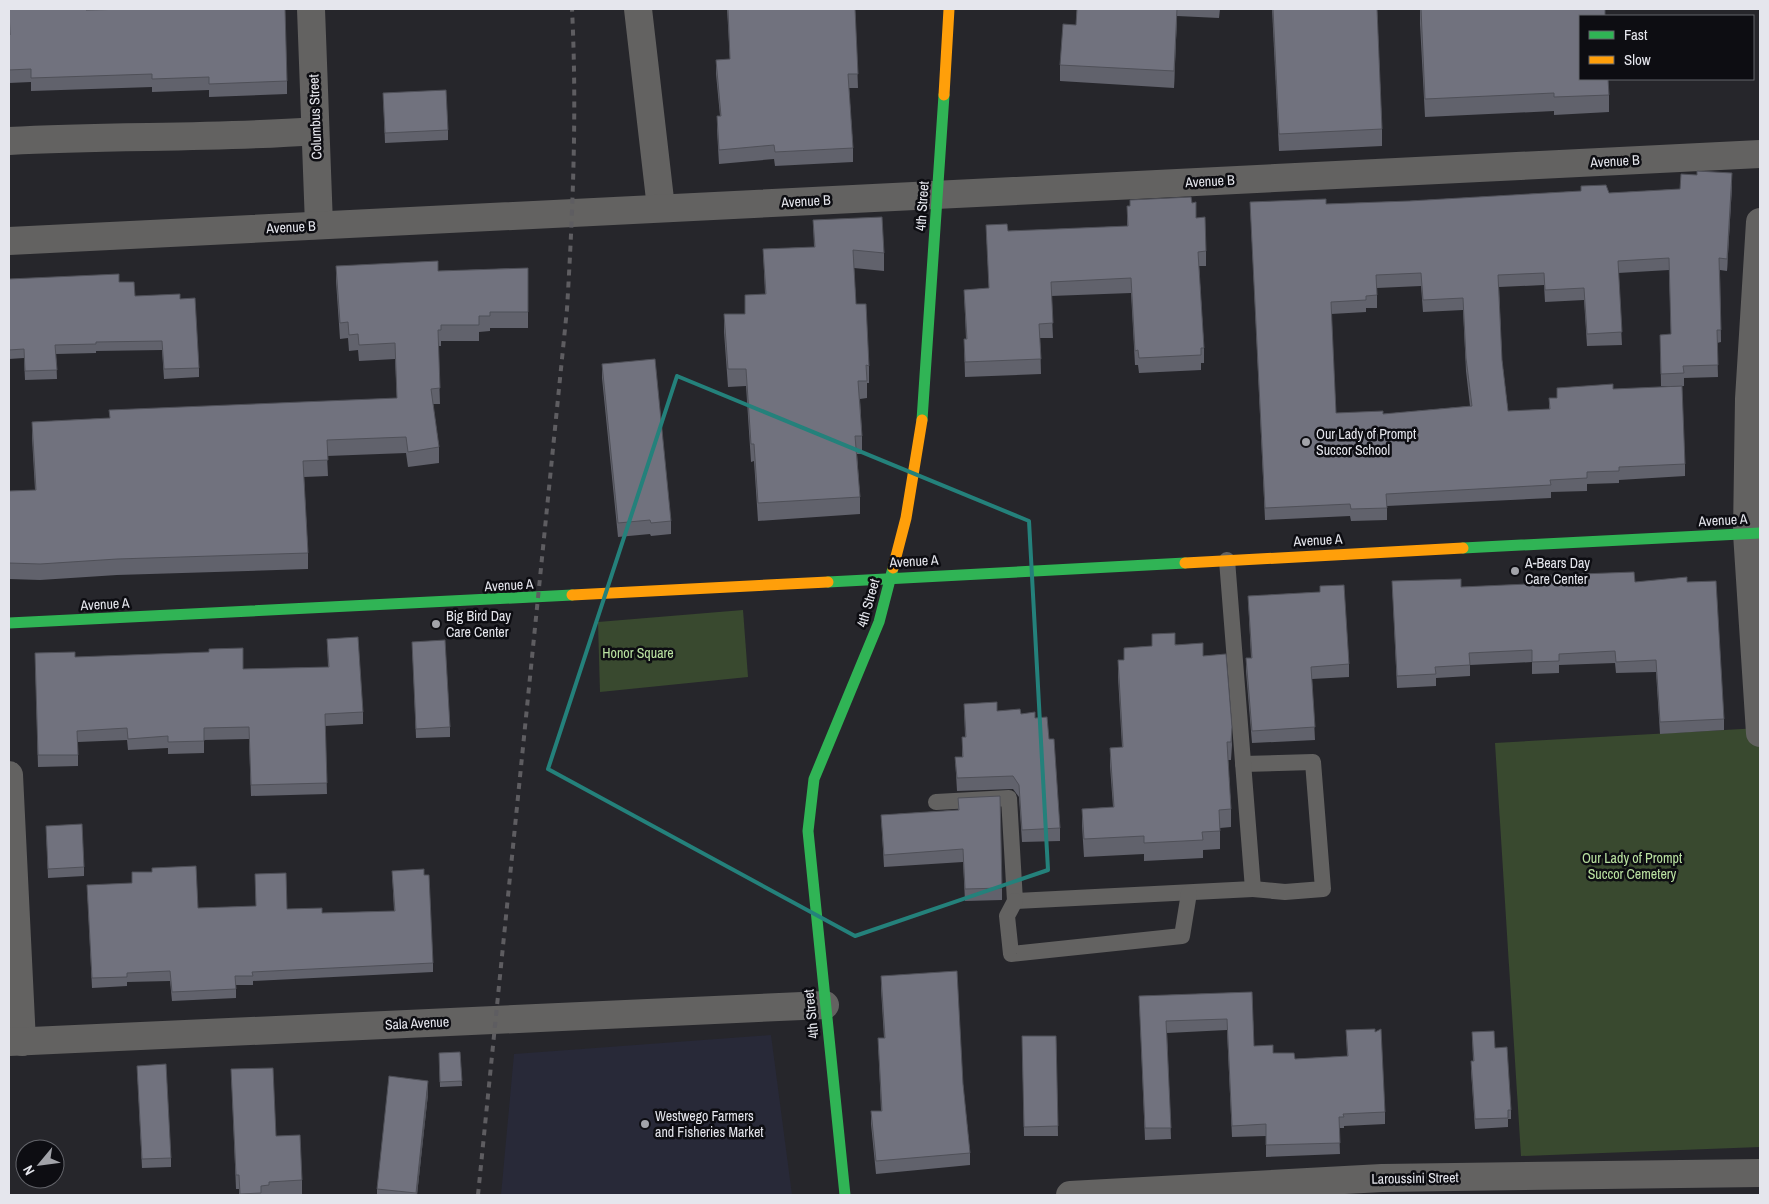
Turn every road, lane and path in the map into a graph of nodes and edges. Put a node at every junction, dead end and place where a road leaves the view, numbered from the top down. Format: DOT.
graph roads {
  1 [pos="311,9"];
  2 [pos="638,9"];
  3 [pos="949,9"];
  4 [pos="315,131"];
  5 [pos="9,141"];
  6 [pos="1760,154"];
  7 [pos="937,195"];
  8 [pos="661,208"];
  9 [pos="1760,222"];
  10 [pos="319,225"];
  11 [pos="9,241"];
  12 [pos="1754,533"];
  13 [pos="1226,560"];
  14 [pos="891,578"];
  15 [pos="9,623"];
  16 [pos="1760,733"];
  17 [pos="1243,764"];
  18 [pos="9,775"];
  19 [pos="936,802"];
  20 [pos="1253,890"];
  21 [pos="1189,893"];
  22 [pos="1015,901"];
  23 [pos="825,1005"];
  24 [pos="15,1042"];
  25 [pos="1760,1173"];
  26 [pos="845,1195"];
  27 [pos="1070,1195"];
  1 -- 4 [label="street, Columbus Street"];
  2 -- 8 [label="street"];
  3 -- 7 [label="street, 4th Street"];
  4 -- 5 [label="street"];
  4 -- 10 [label="street, Columbus Street"];
  6 -- 7 [label="street, Avenue B"];
  7 -- 8 [label="street, Avenue B"];
  7 -- 14 [label="street, 4th Street"];
  8 -- 10 [label="street, Avenue B"];
  9 -- 12 [label="street"];
  10 -- 11 [label="street, Avenue B"];
  12 -- 13 [label="street, Avenue A"];
  12 -- 16 [label="street"];
  13 -- 14 [label="street, Avenue A"];
  13 -- 17 [label="lane"];
  14 -- 15 [label="street, Avenue A"];
  14 -- 23 [label="street, 4th Street"];
  17 -- 20 [label="lane"];
  17 -- 20 [label="lane"];
  18 -- 24 [label="street"];
  19 -- 22 [label="lane"];
  20 -- 21 [label="lane"];
  21 -- 22 [label="lane"];
  21 -- 22 [label="lane"];
  23 -- 24 [label="street, Sala Avenue"];
  23 -- 26 [label="street, 4th Street"];
  25 -- 27 [label="street, Laroussini Street"];
}
